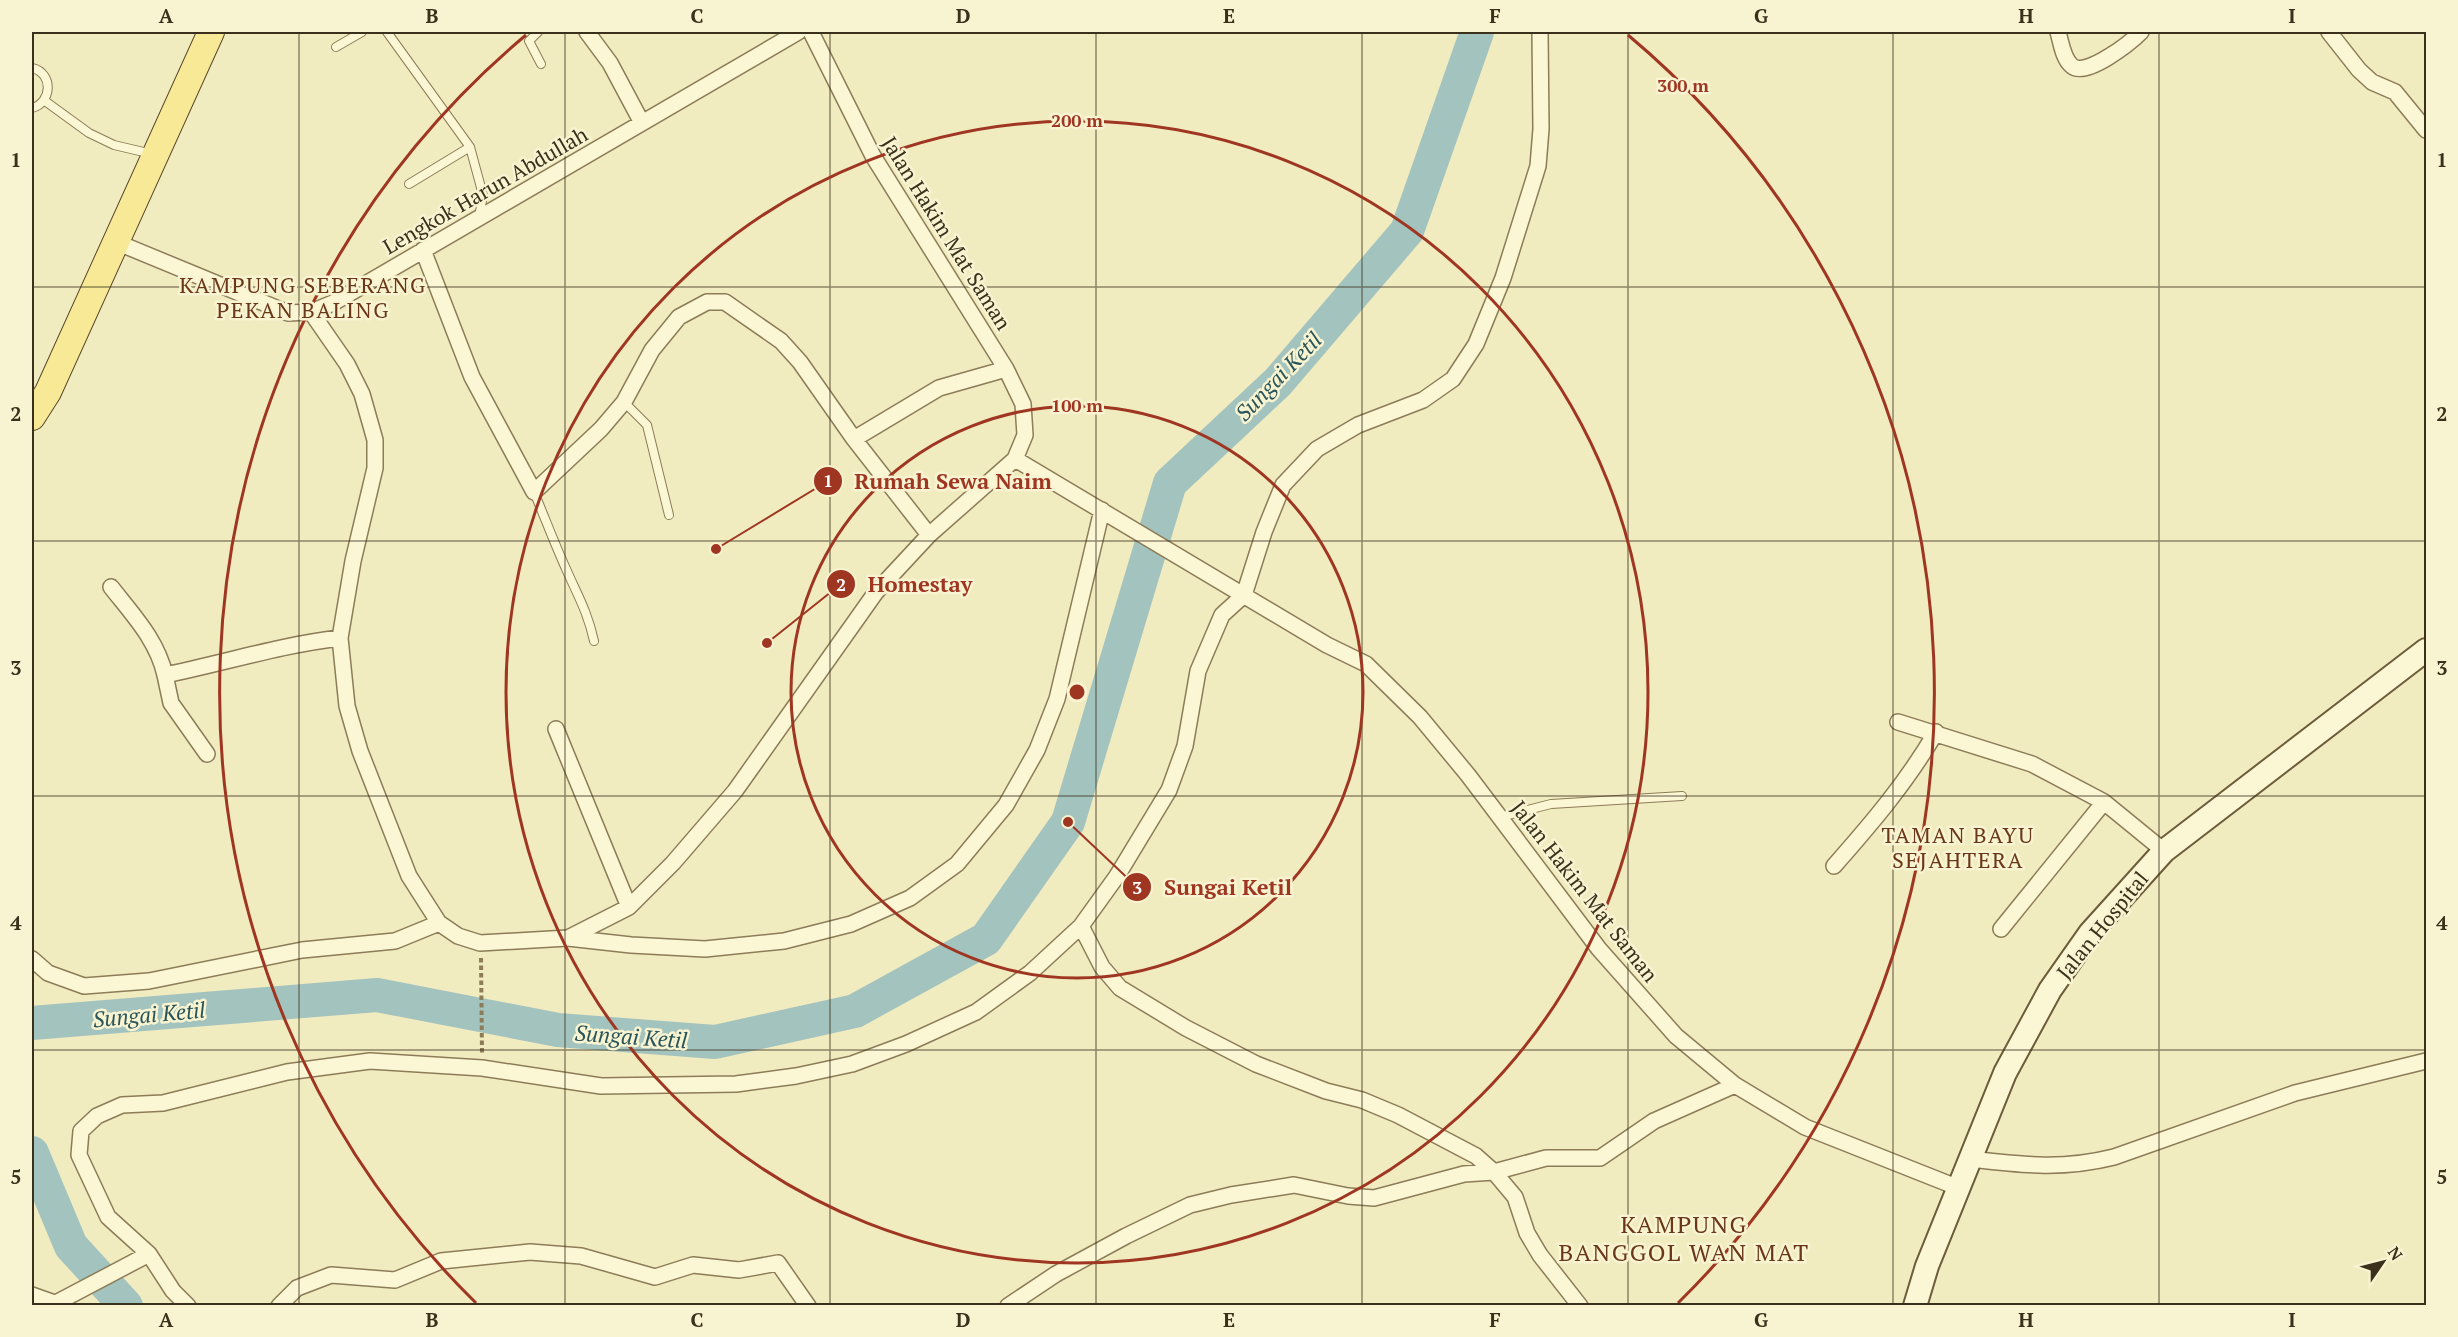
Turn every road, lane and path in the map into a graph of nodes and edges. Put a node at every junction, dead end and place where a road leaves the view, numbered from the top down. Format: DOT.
graph roads {
  1 [pos="211,32"];
  2 [pos="362,32"];
  3 [pos="387,32"];
  4 [pos="538,32"];
  5 [pos="587,32"];
  6 [pos="798,32"];
  7 [pos="811,32"];
  8 [pos="1540,32"];
  9 [pos="2058,32"];
  10 [pos="2141,32"];
  11 [pos="2329,32"];
  12 [pos="336,47"];
  13 [pos="541,64"];
  14 [pos="32,68"];
  15 [pos="45,100"];
  16 [pos="32,108"];
  17 [pos="642,123"];
  18 [pos="2427,130"];
  19 [pos="470,147"];
  20 [pos="155,155"];
  21 [pos="409,184"];
  22 [pos="478,218"];
  23 [pos="116,242"];
  24 [pos="423,250"];
  25 [pos="311,312"];
  26 [pos="1006,369"];
  27 [pos="624,402"];
  28 [pos="32,417"];
  29 [pos="854,439"];
  30 [pos="1015,459"];
  31 [pos="534,492"];
  32 [pos="1102,510"];
  33 [pos="669,515"];
  34 [pos="928,534"];
  35 [pos="111,587"];
  36 [pos="1244,595"];
  37 [pos="340,638"];
  38 [pos="594,641"];
  39 [pos="2427,650"];
  40 [pos="165,675"];
  41 [pos="1898,722"];
  42 [pos="556,729"];
  43 [pos="1936,732"];
  44 [pos="207,754"];
  45 [pos="1682,796"];
  46 [pos="2104,802"];
  47 [pos="1500,817"];
  48 [pos="2164,851"];
  49 [pos="1834,866"];
  50 [pos="629,907"];
  51 [pos="439,923"];
  52 [pos="1081,927"];
  53 [pos="2001,929"];
  54 [pos="568,938"];
  55 [pos="480,952"];
  56 [pos="32,959"];
  57 [pos="481,1048"];
  58 [pos="2427,1061"];
  59 [pos="1735,1085"];
  60 [pos="1970,1159"];
  61 [pos="1494,1172"];
  62 [pos="1959,1188"];
  63 [pos="149,1254"];
  64 [pos="32,1295"];
  65 [pos="62,1302"];
  66 [pos="188,1305"];
  67 [pos="279,1305"];
  68 [pos="808,1305"];
  69 [pos="1008,1305"];
  70 [pos="1580,1305"];
  71 [pos="1915,1305"];
  1 -- 20 [label="main road"];
  2 -- 12 [label="lane"];
  3 -- 19 [label="lane"];
  4 -- 13 [label="lane"];
  5 -- 17 [label="street"];
  6 -- 17 [label="street, Lengkok Harun Abdullah"];
  7 -- 26 [label="street, Jalan Hakim Mat Saman"];
  8 -- 36 [label="street"];
  9 -- 10 [label="street"];
  11 -- 18 [label="street"];
  14 -- 15 [label="lane"];
  15 -- 16 [label="lane"];
  15 -- 20 [label="lane"];
  17 -- 22 [label="street, Lengkok Harun Abdullah"];
  19 -- 21 [label="lane"];
  19 -- 22 [label="lane"];
  20 -- 23 [label="main road"];
  22 -- 24 [label="street, Lengkok Harun Abdullah"];
  23 -- 25 [label="street, Lengkok Harun Abdullah"];
  23 -- 28 [label="main road"];
  24 -- 25 [label="street, Lengkok Harun Abdullah"];
  24 -- 31 [label="street"];
  25 -- 37 [label="street"];
  26 -- 29 [label="street"];
  26 -- 30 [label="street, Jalan Hakim Mat Saman"];
  27 -- 29 [label="street"];
  27 -- 31 [label="street"];
  27 -- 33 [label="lane"];
  29 -- 34 [label="street"];
  30 -- 32 [label="street, Jalan Hakim Mat Saman"];
  30 -- 34 [label="street"];
  31 -- 38 [label="lane"];
  32 -- 36 [label="street, Jalan Hakim Mat Saman"];
  32 -- 54 [label="street"];
  34 -- 50 [label="street"];
  35 -- 40 [label="street"];
  36 -- 47 [label="street, Jalan Hakim Mat Saman"];
  36 -- 52 [label="street"];
  37 -- 40 [label="street"];
  37 -- 51 [label="street"];
  39 -- 48 [label="main road, Jalan Hospital"];
  40 -- 44 [label="street"];
  41 -- 43 [label="street"];
  42 -- 50 [label="street"];
  43 -- 46 [label="street"];
  43 -- 49 [label="street"];
  45 -- 47 [label="lane"];
  46 -- 48 [label="street"];
  46 -- 53 [label="street"];
  47 -- 59 [label="street, Jalan Hakim Mat Saman"];
  48 -- 60 [label="main road, Jalan Hospital"];
  50 -- 54 [label="street"];
  51 -- 54 [label="street"];
  51 -- 56 [label="street"];
  52 -- 61 [label="street"];
  52 -- 63 [label="street"];
  55 -- 57 [label="path"];
  58 -- 60 [label="street"];
  59 -- 61 [label="street"];
  59 -- 62 [label="street, Jalan Hakim Mat Saman"];
  60 -- 62 [label="main road, Jalan Hospital"];
  61 -- 69 [label="street"];
  61 -- 70 [label="street"];
  62 -- 71 [label="main road, Jalan Hospital"];
  63 -- 65 [label="street"];
  63 -- 66 [label="street"];
  64 -- 65 [label="street"];
  67 -- 68 [label="street"];
}
